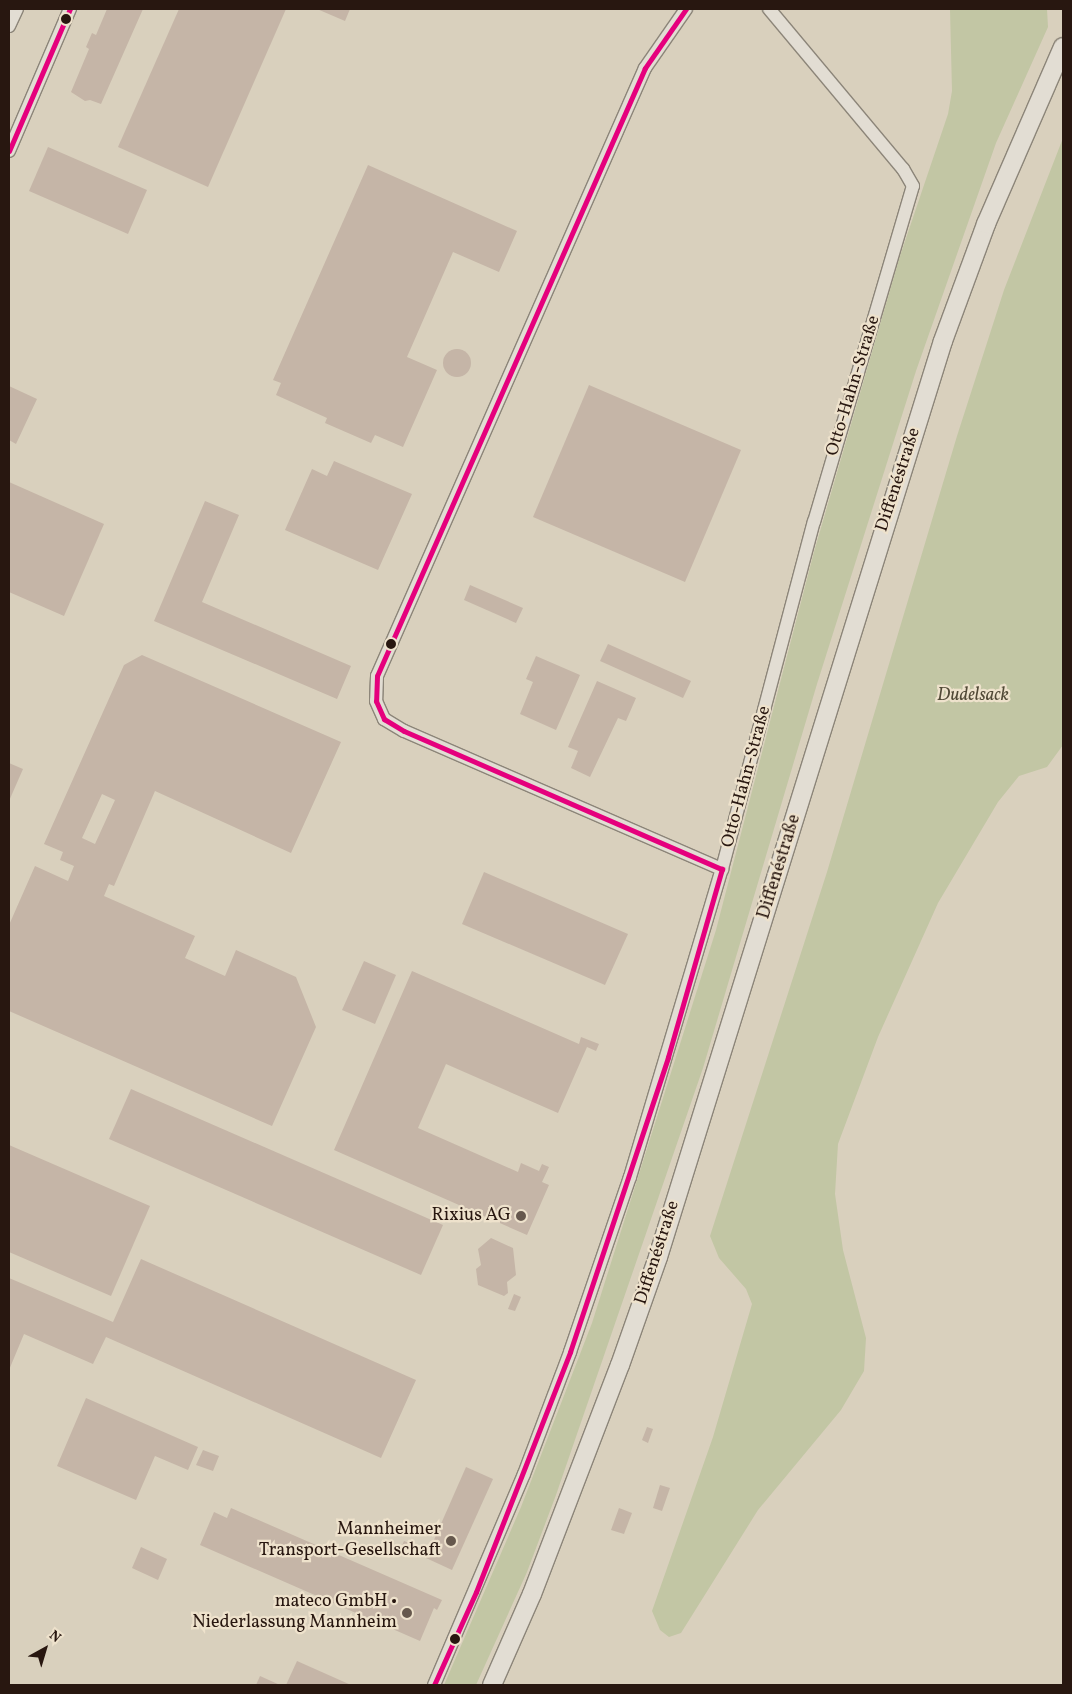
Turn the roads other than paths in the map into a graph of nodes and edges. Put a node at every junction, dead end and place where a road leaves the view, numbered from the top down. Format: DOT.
graph roads {
  1 [pos="17,9"];
  2 [pos="70,9"];
  3 [pos="686,9"];
  4 [pos="769,9"];
  5 [pos="9,26"];
  6 [pos="1063,47"];
  7 [pos="9,151"];
  8 [pos="722,869"];
  9 [pos="434,1685"];
  10 [pos="492,1685"];
  1 -- 5 [label="street"];
  2 -- 7 [label="street"];
  3 -- 8 [label="street"];
  4 -- 8 [label="street, Otto-Hahn-Straße"];
  6 -- 10 [label="main road, Diffenéstraße"];
  8 -- 9 [label="street, Otto-Hahn-Straße"];
}
